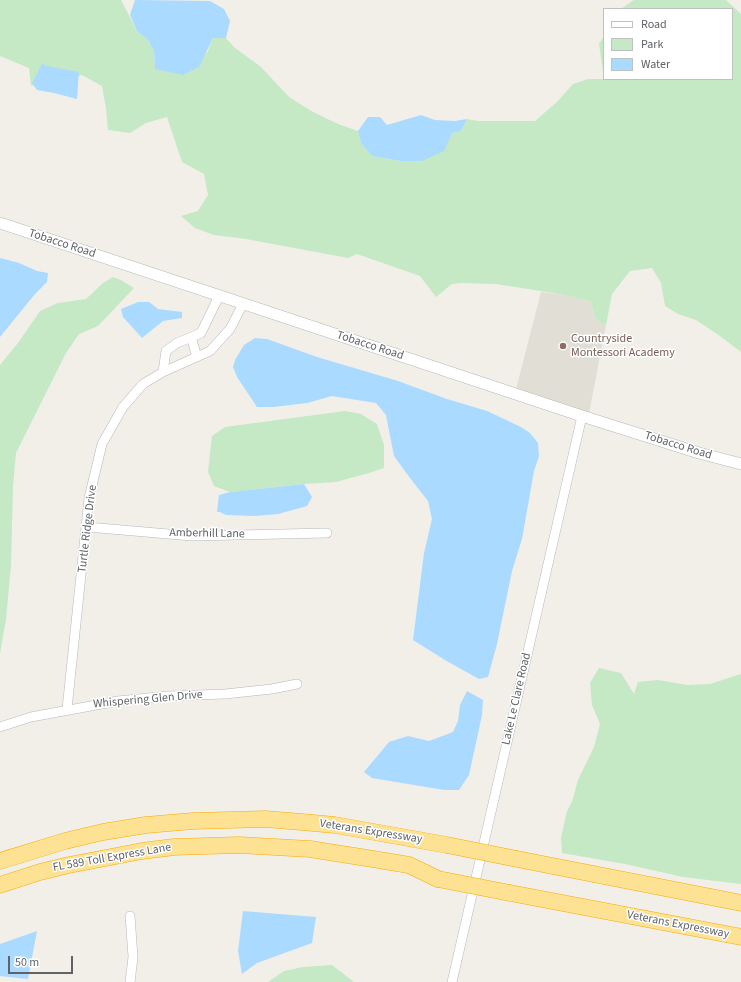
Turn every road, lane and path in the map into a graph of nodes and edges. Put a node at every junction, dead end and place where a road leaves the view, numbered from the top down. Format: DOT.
graph roads {
  1 [pos="0,223"];
  2 [pos="219,296"];
  3 [pos="243,304"];
  4 [pos="191,337"];
  5 [pos="197,357"];
  6 [pos="163,372"];
  7 [pos="582,416"];
  8 [pos="741,464"];
  9 [pos="87,527"];
  10 [pos="327,533"];
  11 [pos="297,684"];
  12 [pos="67,709"];
  13 [pos="0,727"];
  14 [pos="0,861"];
  15 [pos="438,879"];
  16 [pos="0,885"];
  17 [pos="0,896"];
  18 [pos="741,903"];
  19 [pos="130,916"];
  20 [pos="741,938"];
  21 [pos="130,982"];
  22 [pos="452,982"];
  1 -- 2 [label="street, Tobacco Road"];
  2 -- 3 [label="street, Tobacco Road"];
  2 -- 4 [label="street"];
  3 -- 5 [label="street, Turtle Ridge Drive"];
  3 -- 7 [label="street, Tobacco Road"];
  4 -- 5 [label="street"];
  4 -- 6 [label="street"];
  5 -- 6 [label="street, Turtle Ridge Drive"];
  6 -- 9 [label="street, Turtle Ridge Drive"];
  7 -- 8 [label="street, Tobacco Road"];
  7 -- 22 [label="street, Lake Le Clare Road"];
  9 -- 10 [label="street, Amberhill Lane"];
  9 -- 12 [label="street, Turtle Ridge Drive"];
  11 -- 12 [label="street, Whispering Glen Drive"];
  12 -- 13 [label="street, Whispering Glen Drive"];
  14 -- 18 [label="highway, Veterans Expressway, bridge"];
  15 -- 16 [label="highway, FL 589 Toll Express Lane"];
  15 -- 17 [label="highway, Veterans Expressway"];
  15 -- 20 [label="highway, Veterans Expressway, bridge"];
  19 -- 21 [label="street"];
}
